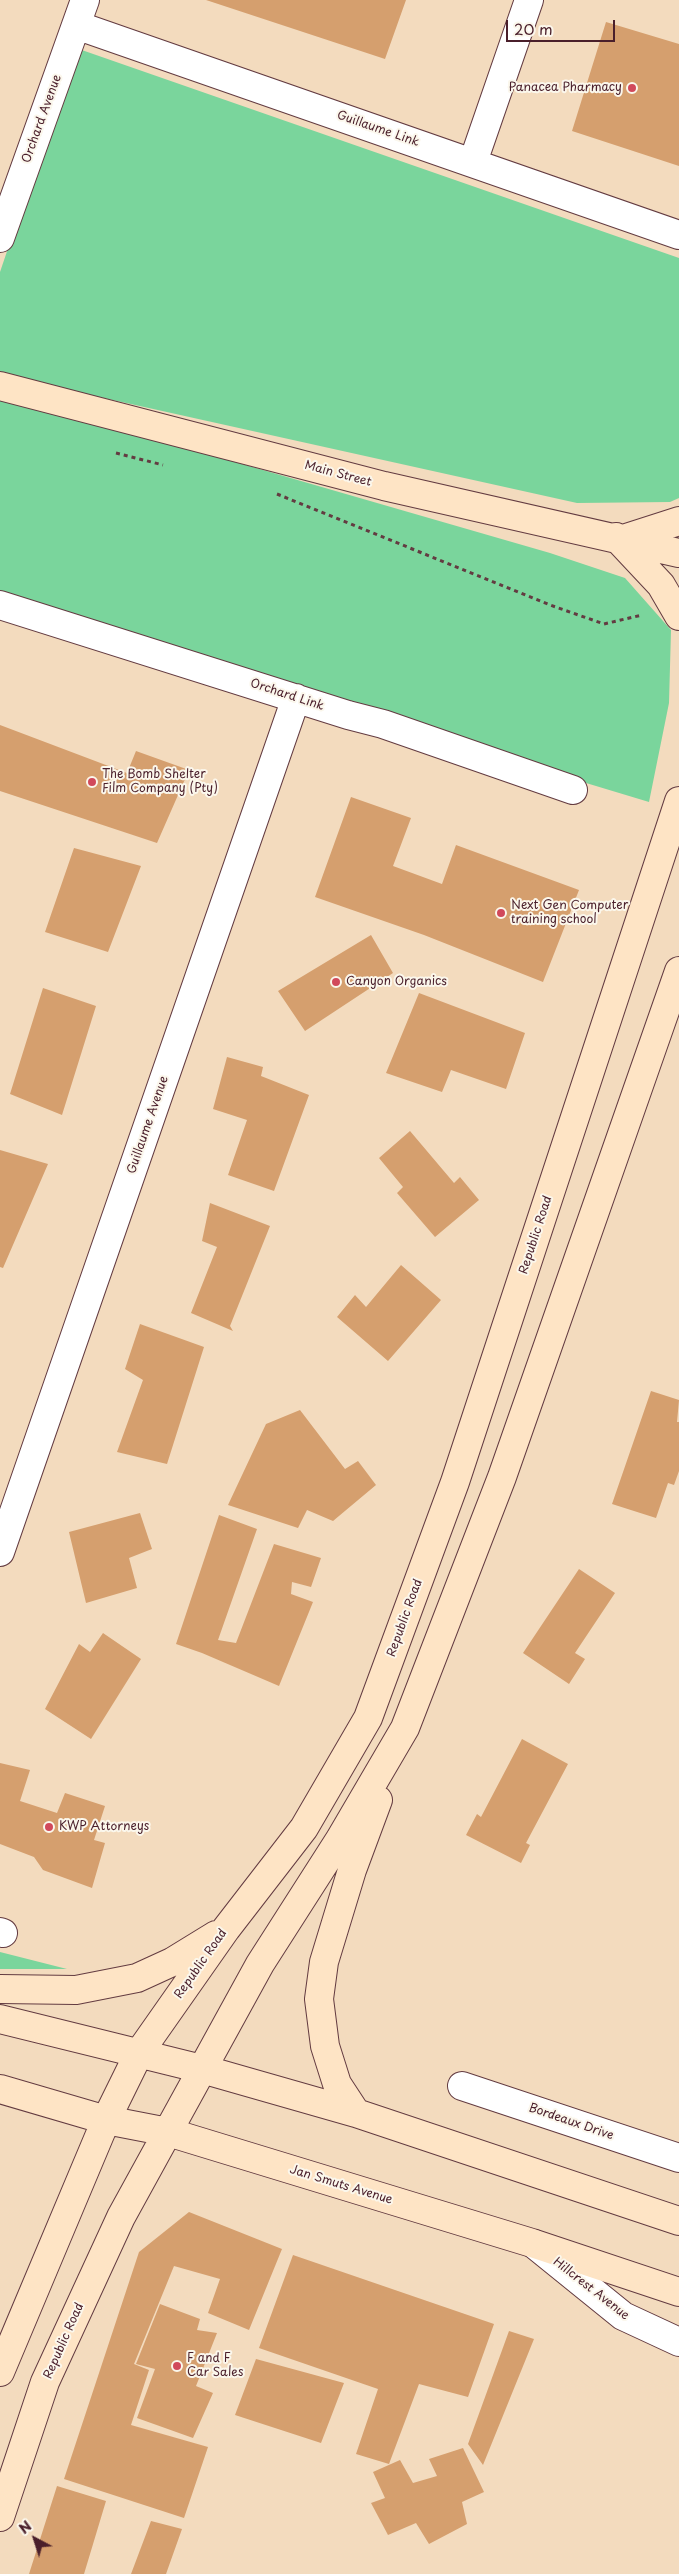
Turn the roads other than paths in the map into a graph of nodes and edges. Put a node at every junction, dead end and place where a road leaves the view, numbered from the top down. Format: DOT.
graph roads {
  1 [pos="529,0"];
  2 [pos="80,13"];
  3 [pos="473,162"];
  4 [pos="679,235"];
  5 [pos="0,238"];
  6 [pos="0,386"];
  7 [pos="679,521"];
  8 [pos="620,538"];
  9 [pos="679,553"];
  10 [pos="0,604"];
  11 [pos="679,616"];
  12 [pos="296,698"];
  13 [pos="573,790"];
  14 [pos="679,801"];
  15 [pos="679,971"];
  16 [pos="0,1552"];
  17 [pos="405,1728"];
  18 [pos="226,1929"];
  19 [pos="0,1989"];
  20 [pos="0,2019"];
  21 [pos="139,2053"];
  22 [pos="202,2069"];
  23 [pos="462,2086"];
  24 [pos="0,2089"];
  25 [pos="356,2113"];
  26 [pos="106,2120"];
  27 [pos="168,2132"];
  28 [pos="679,2158"];
  29 [pos="679,2221"];
  30 [pos="532,2243"];
  31 [pos="679,2292"];
  32 [pos="679,2342"];
  33 [pos="0,2372"];
  34 [pos="0,2517"];
  1 -- 3 [label="street"];
  2 -- 3 [label="street, Guillaume Link"];
  2 -- 5 [label="street, Orchard Avenue"];
  3 -- 4 [label="street, Guillaume Link"];
  6 -- 8 [label="main road, Main Street"];
  7 -- 8 [label="main road"];
  8 -- 9 [label="main road, Main Street"];
  8 -- 11 [label="main road"];
  10 -- 12 [label="street, Orchard Link"];
  12 -- 13 [label="street, Orchard Link"];
  12 -- 16 [label="street, Guillaume Avenue"];
  14 -- 18 [label="main road, Republic Road"];
  15 -- 17 [label="main road, Republic Road"];
  17 -- 22 [label="main road, Republic Road"];
  17 -- 25 [label="main road"];
  18 -- 19 [label="main road"];
  18 -- 21 [label="main road, Republic Road"];
  20 -- 21 [label="main road"];
  21 -- 22 [label="main road"];
  21 -- 26 [label="main road, Republic Road"];
  22 -- 25 [label="main road"];
  22 -- 27 [label="main road, Republic Road"];
  23 -- 28 [label="street, Bordeaux Drive"];
  24 -- 26 [label="main road, Jan Smuts Avenue"];
  25 -- 29 [label="main road"];
  26 -- 27 [label="main road, Jan Smuts Avenue"];
  26 -- 33 [label="main road, Republic Road"];
  27 -- 30 [label="main road, Jan Smuts Avenue"];
  27 -- 34 [label="main road, Republic Road"];
  30 -- 31 [label="main road, Jan Smuts Avenue"];
  30 -- 32 [label="street, Hillcrest Avenue"];
}
